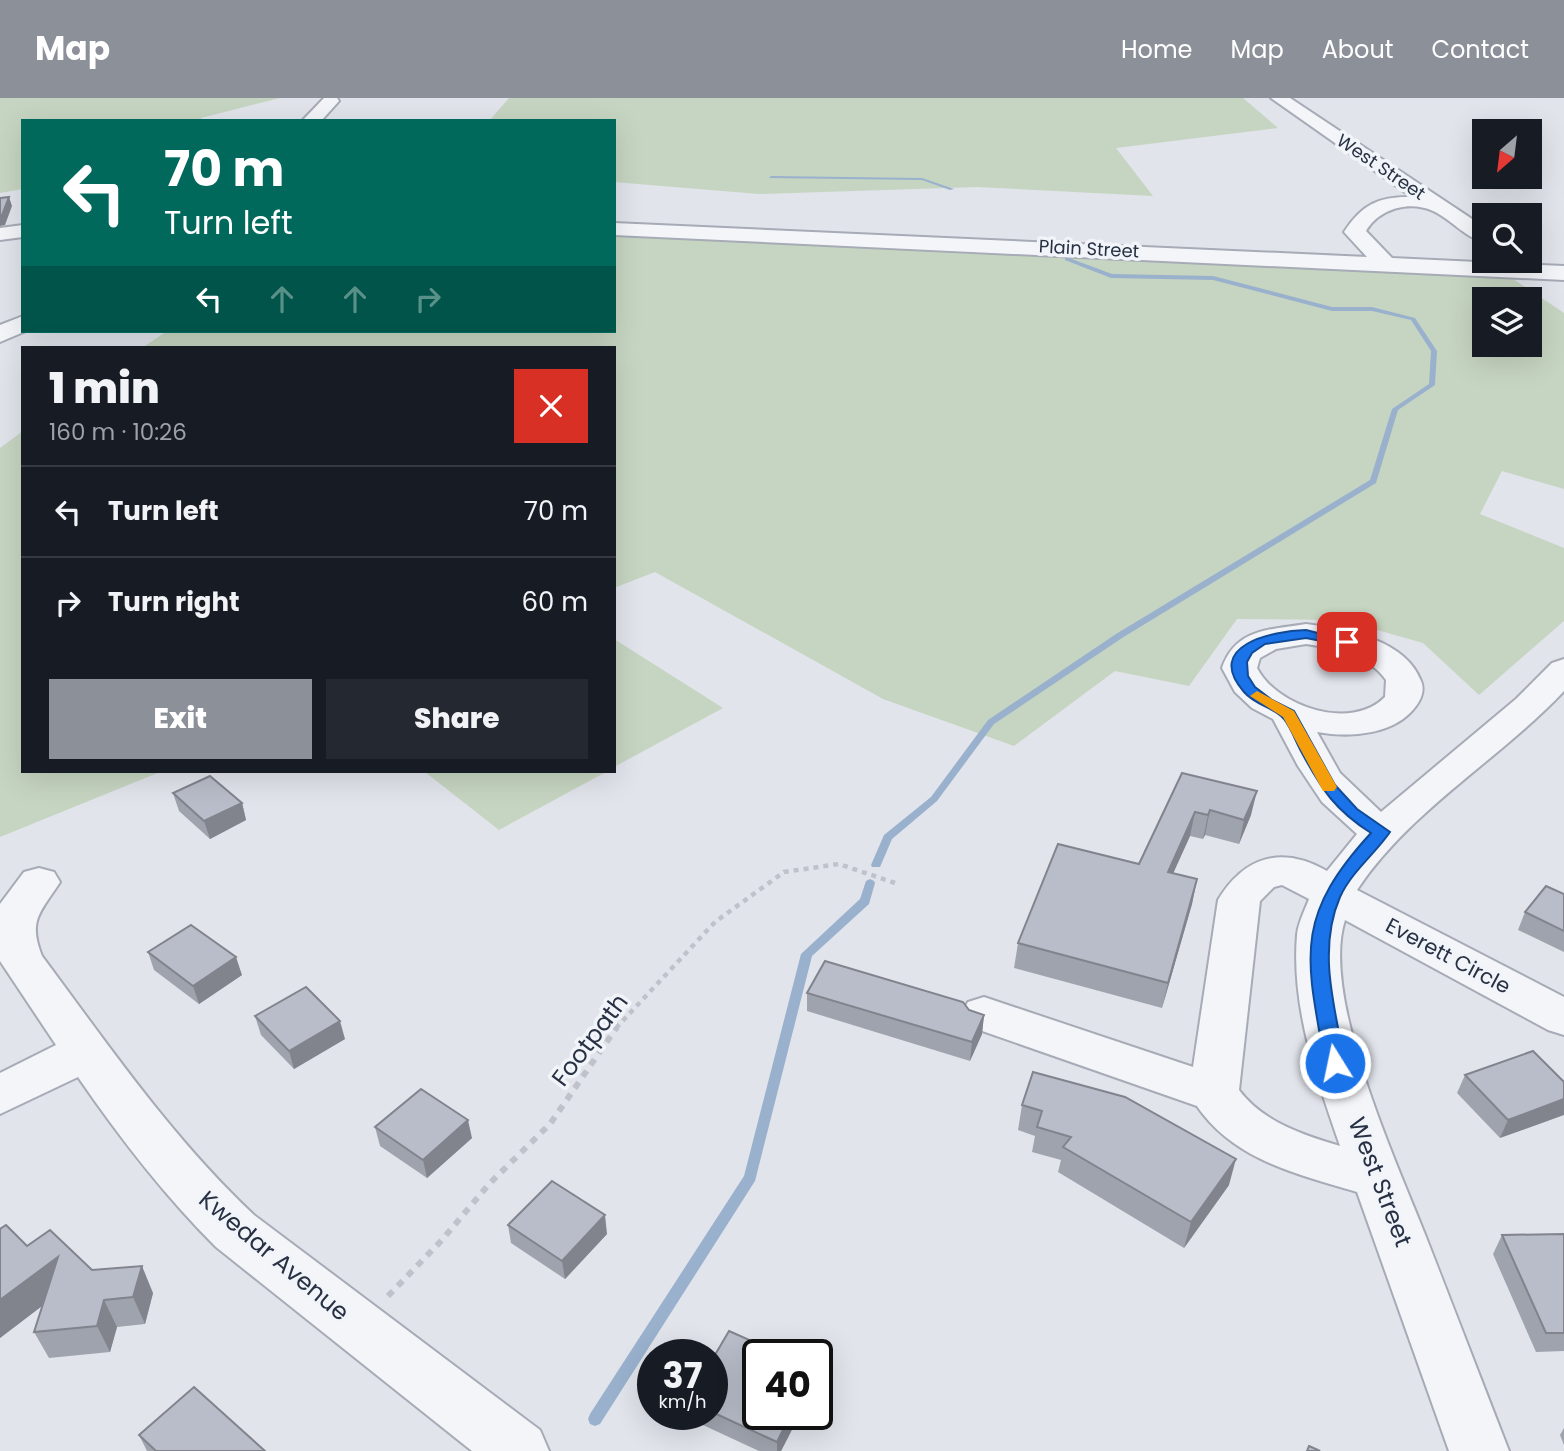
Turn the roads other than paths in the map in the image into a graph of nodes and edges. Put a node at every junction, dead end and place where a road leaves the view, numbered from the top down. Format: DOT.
graph roads {
  1 [pos="1279,98"];
  2 [pos="331,101"];
  3 [pos="312,119"];
  4 [pos="1436,204"];
  5 [pos="1472,228"];
  6 [pos="616,229"];
  7 [pos="21,232"];
  8 [pos="0,234"];
  9 [pos="1384,263"];
  10 [pos="1472,265"];
  11 [pos="1542,268"];
  12 [pos="1540,273"];
  13 [pos="1564,273"];
  14 [pos="1564,289"];
  15 [pos="21,324"];
  16 [pos="0,335"];
  17 [pos="1564,670"];
  18 [pos="1289,714"];
  19 [pos="1382,832"];
  20 [pos="39,882"];
  21 [pos="1332,895"];
  22 [pos="985,1014"];
  23 [pos="1564,1018"];
  24 [pos="86,1051"];
  25 [pos="1214,1093"];
  26 [pos="0,1095"];
  27 [pos="1378,1178"];
  28 [pos="519,1451"];
  29 [pos="1479,1451"];
  1 -- 4 [label="street, West Street"];
  2 -- 3 [label="street"];
  4 -- 5 [label="street, West Street"];
  4 -- 9 [label="street"];
  6 -- 9 [label="street, Plain Street"];
  7 -- 8 [label="street"];
  9 -- 10 [label="street, Plain Street"];
  11 -- 13 [label="street, Plain Street"];
  12 -- 14 [label="street"];
  15 -- 16 [label="street"];
  17 -- 19 [label="street, West Street"];
  18 -- 19 [label="street"];
  19 -- 21 [label="street, West Street"];
  20 -- 24 [label="street, Kwedar Avenue"];
  21 -- 23 [label="street, Everett Circle"];
  21 -- 25 [label="street, Everett Circle"];
  21 -- 27 [label="street, West Street"];
  22 -- 25 [label="street"];
  24 -- 26 [label="street"];
  24 -- 28 [label="street, Kwedar Avenue"];
  25 -- 27 [label="street"];
  27 -- 29 [label="street, West Street"];
}
